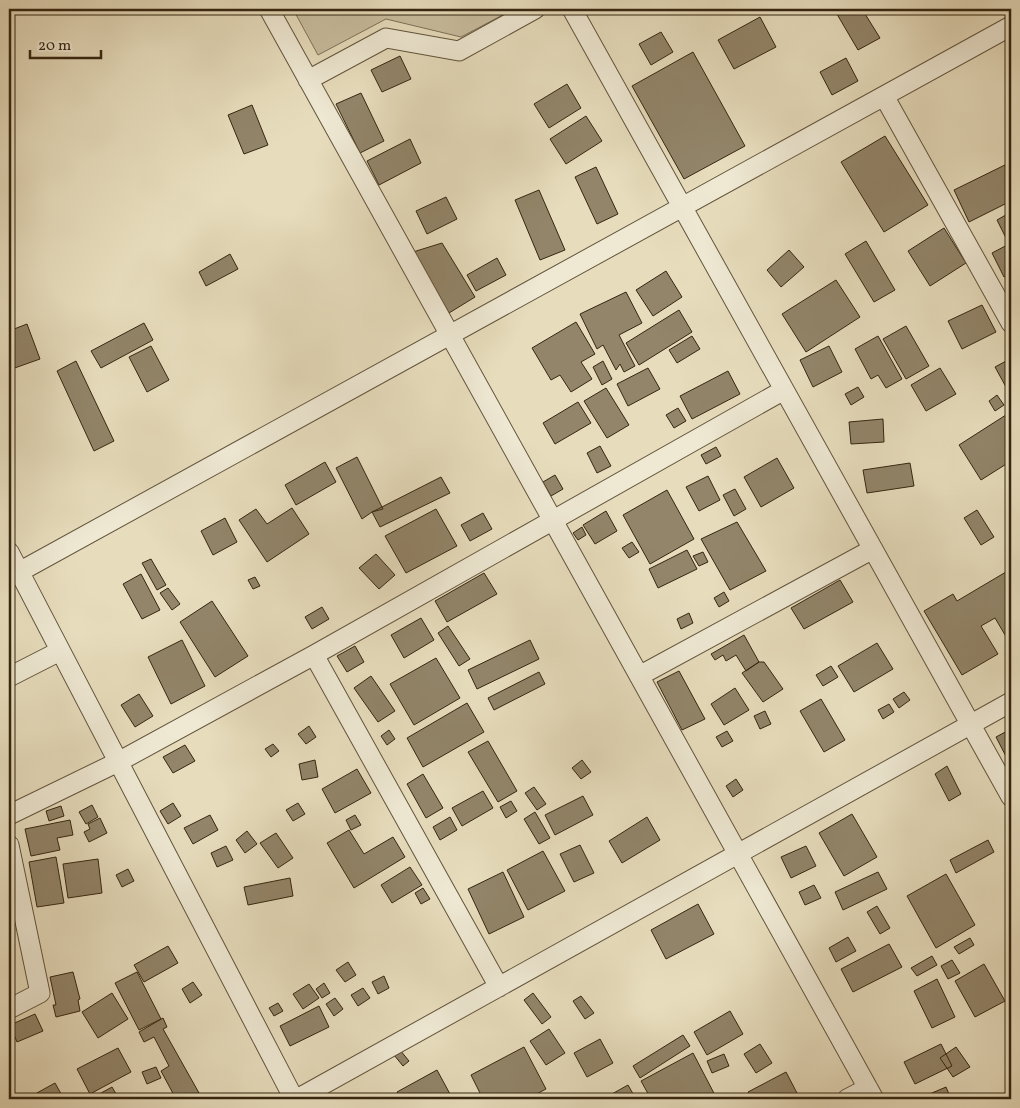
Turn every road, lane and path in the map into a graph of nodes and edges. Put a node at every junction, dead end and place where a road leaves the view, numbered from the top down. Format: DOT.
graph roads {
  1 [pos="269,9"];
  2 [pos="535,9"];
  3 [pos="572,9"];
  4 [pos="1011,26"];
  5 [pos="308,80"];
  6 [pos="884,96"];
  7 [pos="683,207"];
  8 [pos="1011,323"];
  9 [pos="450,335"];
  10 [pos="784,390"];
  11 [pos="553,520"];
  12 [pos="873,549"];
  13 [pos="9,552"];
  14 [pos="19,572"];
  15 [pos="60,651"];
  16 [pos="314,655"];
  17 [pos="639,676"];
  18 [pos="9,677"];
  19 [pos="1011,702"];
  20 [pos="971,724"];
  21 [pos="118,762"];
  22 [pos="1011,798"];
  23 [pos="9,815"];
  24 [pos="9,845"];
  25 [pos="738,854"];
  26 [pos="499,987"];
  27 [pos="9,1009"];
  28 [pos="871,1094"];
  29 [pos="295,1099"];
  30 [pos="847,1099"];
  1 -- 5 [label="street"];
  2 -- 5 [label="street"];
  3 -- 7 [label="street"];
  4 -- 6 [label="street"];
  5 -- 9 [label="street"];
  6 -- 7 [label="street"];
  6 -- 8 [label="street"];
  7 -- 9 [label="street"];
  7 -- 10 [label="street"];
  9 -- 11 [label="street"];
  9 -- 14 [label="street"];
  10 -- 11 [label="street"];
  10 -- 12 [label="street"];
  11 -- 16 [label="street"];
  11 -- 17 [label="street"];
  12 -- 17 [label="street"];
  12 -- 20 [label="street"];
  13 -- 14 [label="street"];
  14 -- 15 [label="street"];
  15 -- 18 [label="street"];
  15 -- 21 [label="street"];
  16 -- 21 [label="street"];
  16 -- 26 [label="street"];
  17 -- 25 [label="street"];
  19 -- 20 [label="street"];
  20 -- 22 [label="street"];
  20 -- 25 [label="street"];
  21 -- 23 [label="street"];
  21 -- 29 [label="street"];
  24 -- 27 [label="street"];
  25 -- 26 [label="street"];
  25 -- 28 [label="street"];
  26 -- 29 [label="street"];
  28 -- 30 [label="street"];
}
